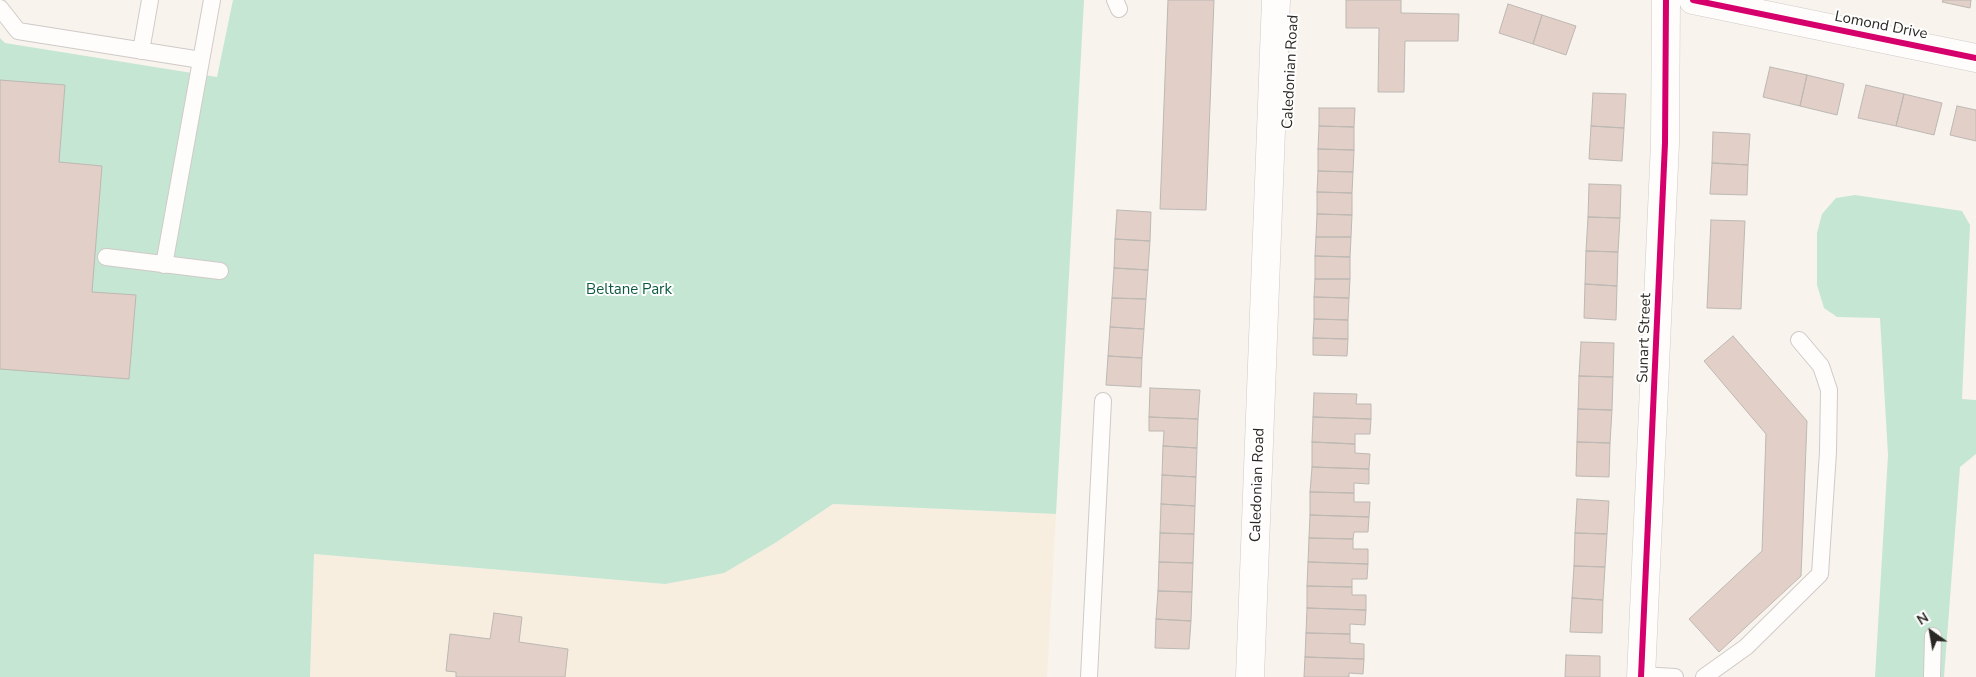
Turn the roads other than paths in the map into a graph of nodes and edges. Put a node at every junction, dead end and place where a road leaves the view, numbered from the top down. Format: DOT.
graph roads {
  1 [pos="150,0"];
  2 [pos="212,0"];
  3 [pos="1276,0"];
  4 [pos="1295,0"];
  5 [pos="1666,0"];
  6 [pos="1693,0"];
  7 [pos="0,8"];
  8 [pos="141,51"];
  9 [pos="1976,58"];
  10 [pos="201,60"];
  11 [pos="106,257"];
  12 [pos="164,265"];
  13 [pos="220,271"];
  14 [pos="1265,292"];
  15 [pos="1799,340"];
  16 [pos="1103,401"];
  17 [pos="1933,636"];
  18 [pos="1642,676"];
  19 [pos="1089,677"];
  20 [pos="1250,677"];
  21 [pos="1675,677"];
  22 [pos="1704,677"];
  23 [pos="1932,677"];
  1 -- 8 [label="lane"];
  2 -- 10 [label="lane"];
  3 -- 14 [label="main road, Caledonian Road"];
  4 -- 14 [label="main road, Caledonian Road"];
  5 -- 18 [label="main road, Sunart Street"];
  6 -- 9 [label="main road, Lomond Drive"];
  7 -- 8 [label="lane"];
  8 -- 10 [label="lane"];
  10 -- 12 [label="lane"];
  11 -- 12 [label="lane"];
  12 -- 13 [label="lane"];
  14 -- 20 [label="main road, Caledonian Road"];
  15 -- 22 [label="lane"];
  16 -- 19 [label="lane"];
  17 -- 23 [label="lane"];
  18 -- 21 [label="lane"];
}
